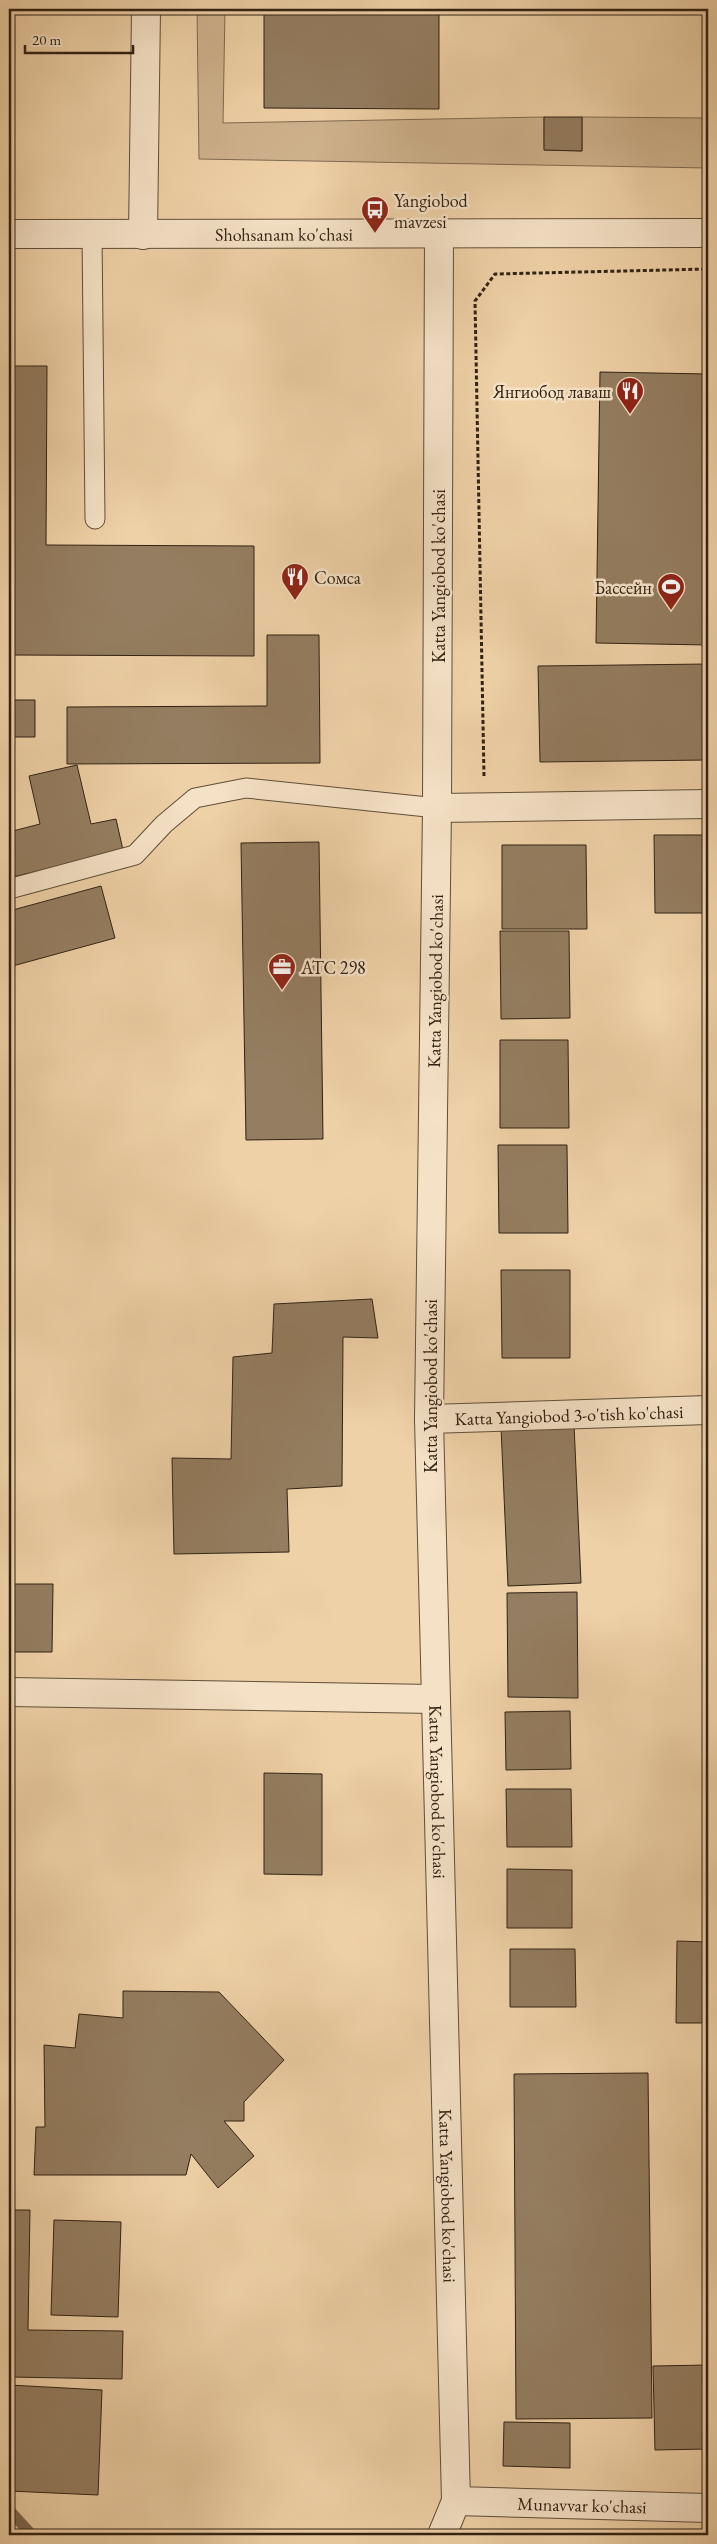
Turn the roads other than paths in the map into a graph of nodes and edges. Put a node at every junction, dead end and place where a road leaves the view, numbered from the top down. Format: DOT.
graph roads {
  1 [pos="146,9"];
  2 [pos="9,234"];
  3 [pos="92,234"];
  4 [pos="144,234"];
  5 [pos="439,234"];
  6 [pos="708,234"];
  7 [pos="95,519"];
  8 [pos="708,804"];
  9 [pos="437,808"];
  10 [pos="9,889"];
  11 [pos="708,1410"];
  12 [pos="429,1418"];
  13 [pos="9,1692"];
  14 [pos="434,1699"];
  15 [pos="456,2501"];
  16 [pos="708,2508"];
  17 [pos="442,2535"];
  1 -- 4 [label="street"];
  2 -- 3 [label="street, Shohsanam ko'chasi"];
  3 -- 4 [label="street, Shohsanam ko'chasi"];
  3 -- 7 [label="lane"];
  4 -- 5 [label="street, Shohsanam ko'chasi"];
  5 -- 6 [label="street, Shohsanam ko'chasi"];
  5 -- 9 [label="street, Katta Yangiobod ko'chasi"];
  8 -- 9 [label="street"];
  9 -- 10 [label="lane"];
  9 -- 12 [label="street, Katta Yangiobod ko'chasi"];
  11 -- 12 [label="street, Katta Yangiobod 3-o'tish ko'chasi"];
  12 -- 14 [label="street, Katta Yangiobod ko'chasi"];
  13 -- 14 [label="street"];
  14 -- 15 [label="street, Katta Yangiobod ko'chasi"];
  15 -- 16 [label="street, Munavvar ko'chasi"];
  15 -- 17 [label="street, Katta Yangiobod ko'chasi"];
}
